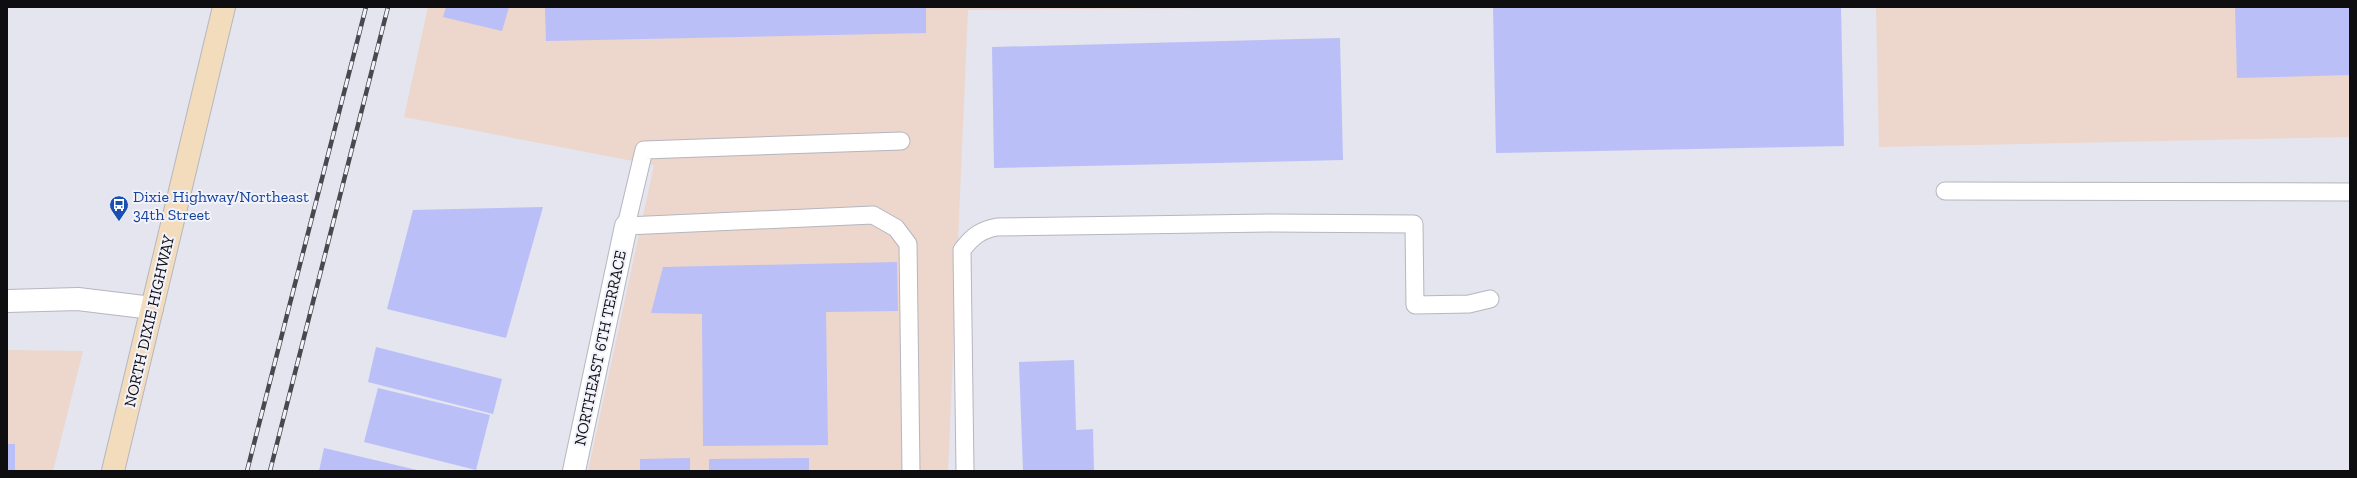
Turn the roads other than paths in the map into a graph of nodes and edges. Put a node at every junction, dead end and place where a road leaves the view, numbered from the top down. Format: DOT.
graph roads {
  1 [pos="224,7"];
  2 [pos="902,141"];
  3 [pos="1945,191"];
  4 [pos="2350,192"];
  5 [pos="626,226"];
  6 [pos="1490,299"];
  7 [pos="7,301"];
  8 [pos="152,308"];
  9 [pos="113,471"];
  10 [pos="574,471"];
  11 [pos="911,471"];
  12 [pos="965,471"];
  1 -- 8 [label="main road, NORTH DIXIE HIGHWAY"];
  2 -- 5 [label="lane"];
  3 -- 4 [label="lane"];
  5 -- 10 [label="street, NORTHEAST 6TH TERRACE"];
  5 -- 11 [label="lane"];
  6 -- 12 [label="lane"];
  7 -- 8 [label="street"];
  8 -- 9 [label="main road, NORTH DIXIE HIGHWAY"];
}
